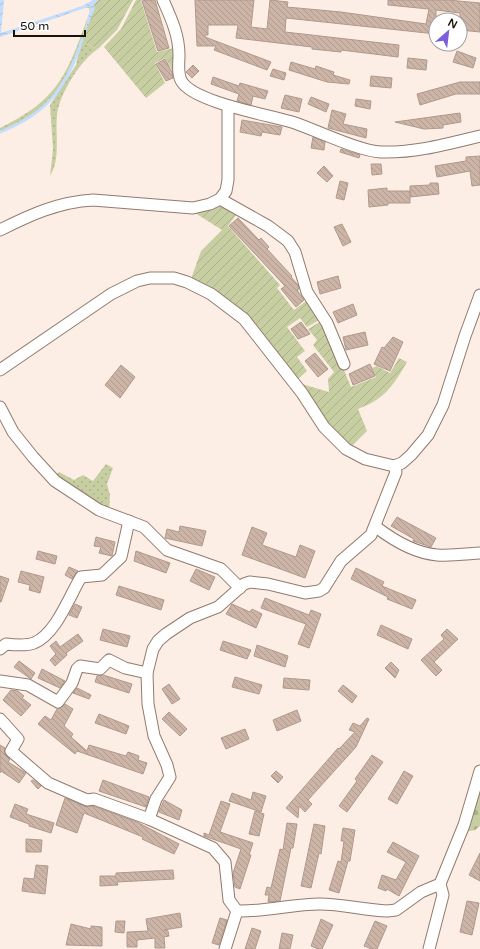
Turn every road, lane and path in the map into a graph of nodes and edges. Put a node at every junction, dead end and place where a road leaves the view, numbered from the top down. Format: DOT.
graph roads {
  1 [pos="163,0"];
  2 [pos="228,106"];
  3 [pos="480,136"];
  4 [pos="220,199"];
  5 [pos="0,230"];
  6 [pos="480,296"];
  7 [pos="344,364"];
  8 [pos="0,370"];
  9 [pos="0,407"];
  10 [pos="394,466"];
  11 [pos="129,521"];
  12 [pos="376,526"];
  13 [pos="480,553"];
  14 [pos="240,588"];
  15 [pos="0,649"];
  16 [pos="147,673"];
  17 [pos="0,680"];
  18 [pos="0,720"];
  19 [pos="480,771"];
  20 [pos="149,819"];
  21 [pos="440,884"];
  22 [pos="237,911"];
  23 [pos="225,949"];
  24 [pos="429,949"];
  1 -- 2 [label="street"];
  2 -- 3 [label="street"];
  2 -- 4 [label="street"];
  4 -- 5 [label="street"];
  4 -- 7 [label="street"];
  6 -- 10 [label="street"];
  8 -- 10 [label="street"];
  9 -- 11 [label="street"];
  10 -- 12 [label="street"];
  11 -- 14 [label="street"];
  11 -- 15 [label="street"];
  12 -- 13 [label="street"];
  12 -- 14 [label="street"];
  14 -- 16 [label="street"];
  16 -- 17 [label="street"];
  16 -- 20 [label="street"];
  18 -- 20 [label="street"];
  19 -- 21 [label="street"];
  20 -- 22 [label="street"];
  21 -- 22 [label="street"];
  21 -- 24 [label="street"];
  22 -- 23 [label="street"];
}
